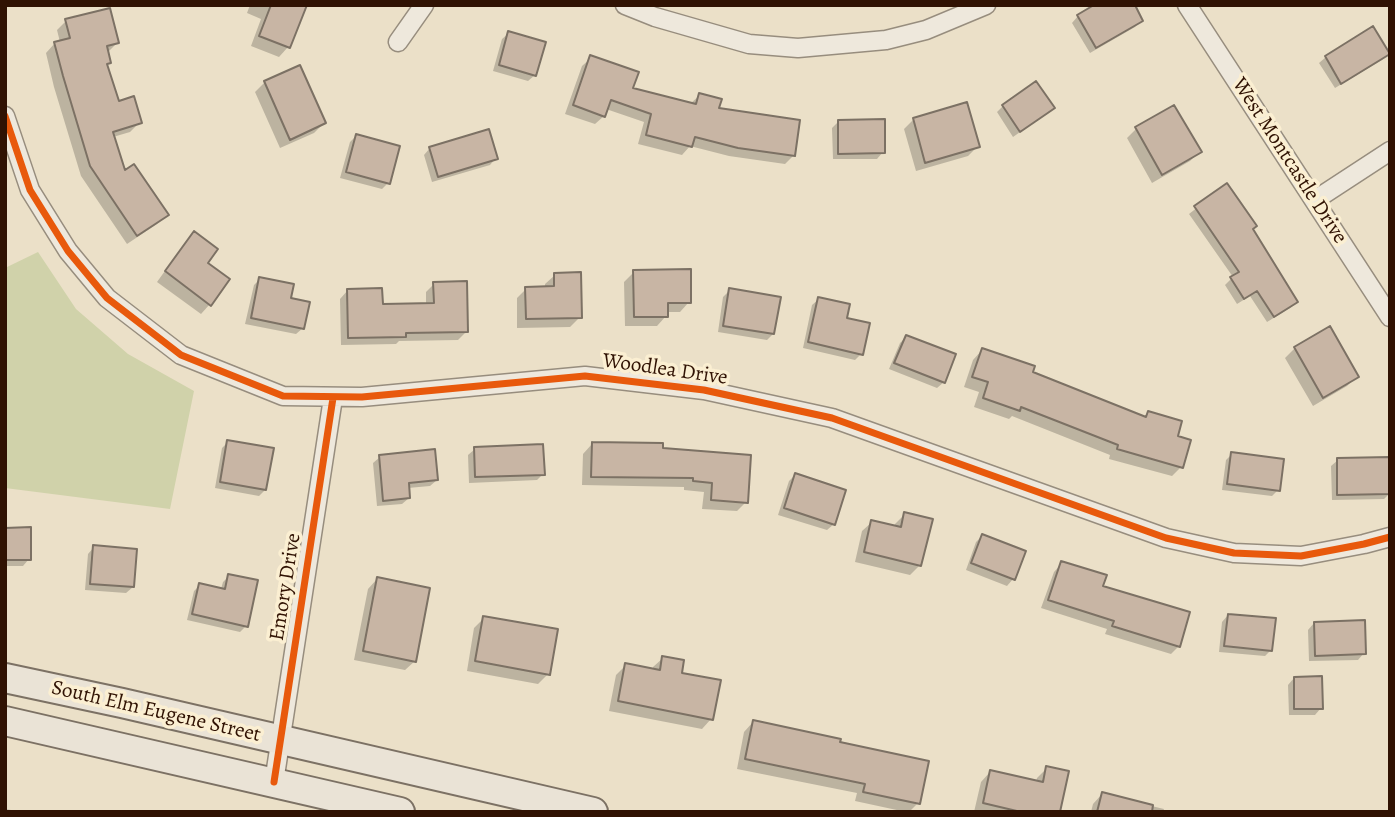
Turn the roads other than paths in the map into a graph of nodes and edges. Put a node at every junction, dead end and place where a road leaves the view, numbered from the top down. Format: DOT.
graph roads {
  1 [pos="425,5"];
  2 [pos="625,5"];
  3 [pos="986,5"];
  4 [pos="1187,5"];
  5 [pos="398,42"];
  6 [pos="5,116"];
  7 [pos="1390,151"];
  8 [pos="1315,200"];
  9 [pos="1390,317"];
  10 [pos="332,398"];
  11 [pos="1390,537"];
  12 [pos="5,678"];
  13 [pos="5,721"];
  14 [pos="280,740"];
  15 [pos="274,782"];
  16 [pos="400,812"];
  17 [pos="593,812"];
  1 -- 5 [label="street"];
  2 -- 3 [label="street"];
  4 -- 8 [label="street, West Montcastle Drive"];
  6 -- 10 [label="street, Woodlea Drive"];
  7 -- 8 [label="street"];
  8 -- 9 [label="street, West Montcastle Drive"];
  10 -- 11 [label="street, Woodlea Drive"];
  10 -- 14 [label="street, Emory Drive"];
  12 -- 14 [label="main road, South Elm Eugene Street"];
  13 -- 15 [label="main road, South Elm Eugene Street"];
  14 -- 15 [label="street, Emory Drive"];
  14 -- 17 [label="main road, South Elm Eugene Street"];
  15 -- 16 [label="main road, South Elm Eugene Street"];
}
